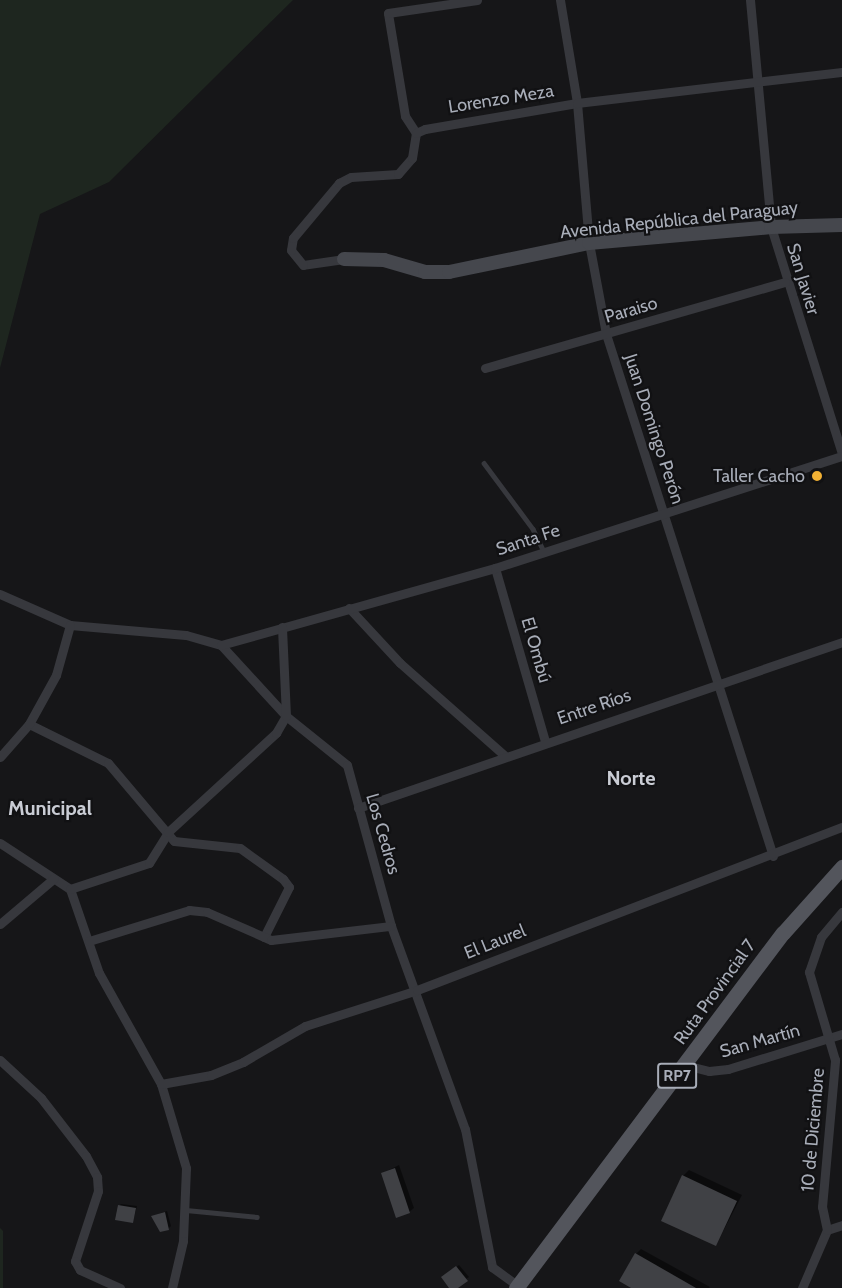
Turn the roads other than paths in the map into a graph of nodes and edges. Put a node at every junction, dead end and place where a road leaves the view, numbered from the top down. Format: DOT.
graph roads {
  1 [pos="477,0"];
  2 [pos="560,0"];
  3 [pos="750,0"];
  4 [pos="842,72"];
  5 [pos="755,84"];
  6 [pos="578,104"];
  7 [pos="416,133"];
  8 [pos="842,225"];
  9 [pos="771,227"];
  10 [pos="590,243"];
  11 [pos="344,259"];
  12 [pos="785,282"];
  13 [pos="606,334"];
  14 [pos="485,368"];
  15 [pos="842,455"];
  16 [pos="484,463"];
  17 [pos="664,513"];
  18 [pos="544,552"];
  19 [pos="495,568"];
  20 [pos="0,594"];
  21 [pos="349,608"];
  22 [pos="70,625"];
  23 [pos="282,627"];
  24 [pos="842,642"];
  25 [pos="221,645"];
  26 [pos="715,683"];
  27 [pos="286,717"];
  28 [pos="29,724"];
  29 [pos="545,741"];
  30 [pos="504,755"];
  31 [pos="0,757"];
  32 [pos="358,807"];
  33 [pos="842,827"];
  34 [pos="168,832"];
  35 [pos="0,843"];
  36 [pos="773,856"];
  37 [pos="842,867"];
  38 [pos="53,879"];
  39 [pos="70,889"];
  40 [pos="842,912"];
  41 [pos="0,924"];
  42 [pos="391,926"];
  43 [pos="264,937"];
  44 [pos="89,941"];
  45 [pos="417,990"];
  46 [pos="842,1034"];
  47 [pos="830,1038"];
  48 [pos="0,1060"];
  49 [pos="685,1065"];
  50 [pos="161,1084"];
  51 [pos="186,1210"];
  52 [pos="257,1217"];
  53 [pos="842,1225"];
  54 [pos="827,1230"];
  55 [pos="517,1287"];
  56 [pos="120,1288"];
  57 [pos="172,1288"];
  58 [pos="802,1288"];
  1 -- 7 [label="street"];
  2 -- 6 [label="street, Juan Domingo Perón"];
  3 -- 5 [label="street, San Javier"];
  4 -- 5 [label="street, Lorenzo Meza"];
  5 -- 6 [label="street, Lorenzo Meza"];
  5 -- 9 [label="street, San Javier"];
  6 -- 7 [label="street, Lorenzo Meza"];
  6 -- 10 [label="street, Juan Domingo Perón"];
  7 -- 11 [label="street"];
  8 -- 9 [label="main road, Avenida República del Paraguay"];
  9 -- 10 [label="main road, Avenida República del Paraguay"];
  9 -- 12 [label="street, San Javier"];
  10 -- 11 [label="main road, Avenida República del Paraguay"];
  10 -- 13 [label="street, Juan Domingo Perón"];
  12 -- 13 [label="street, Paraiso"];
  12 -- 15 [label="street, San Javier"];
  13 -- 14 [label="street, Paraiso"];
  13 -- 17 [label="street, Juan Domingo Perón"];
  15 -- 17 [label="street, Santa Fe"];
  16 -- 18 [label="lane"];
  17 -- 18 [label="street, Santa Fe"];
  17 -- 26 [label="street, Juan Domingo Perón"];
  18 -- 19 [label="street, Santa Fe"];
  19 -- 21 [label="street, Santa Fe"];
  19 -- 29 [label="street, El Ombú"];
  20 -- 22 [label="street"];
  21 -- 23 [label="street, Santa Fe"];
  21 -- 30 [label="street"];
  22 -- 25 [label="street"];
  22 -- 28 [label="street"];
  23 -- 25 [label="street, Santa Fe"];
  23 -- 27 [label="street"];
  24 -- 26 [label="street, Entre Ríos"];
  25 -- 27 [label="street, Los Cedros"];
  26 -- 29 [label="street, Entre Ríos"];
  26 -- 36 [label="street, Juan Domingo Perón"];
  27 -- 32 [label="street, Los Cedros"];
  27 -- 34 [label="street"];
  28 -- 31 [label="street"];
  28 -- 34 [label="street"];
  29 -- 30 [label="street, Entre Ríos"];
  30 -- 32 [label="street, Entre Ríos"];
  32 -- 42 [label="street, Los Cedros"];
  33 -- 36 [label="street, El Laurel"];
  34 -- 39 [label="street"];
  34 -- 43 [label="street"];
  35 -- 38 [label="street"];
  36 -- 45 [label="street, El Laurel"];
  37 -- 49 [label="main road, Ruta Provincial 7 / RP7"];
  38 -- 39 [label="street"];
  38 -- 41 [label="street"];
  39 -- 44 [label="street"];
  40 -- 47 [label="street, 10 de Diciembre"];
  42 -- 43 [label="street"];
  42 -- 45 [label="street, Los Cedros"];
  43 -- 44 [label="street"];
  44 -- 50 [label="street"];
  45 -- 50 [label="street, El Laurel"];
  45 -- 55 [label="street, Los Cedros"];
  46 -- 47 [label="street, San Martín"];
  47 -- 49 [label="street, San Martín"];
  47 -- 54 [label="street, 10 de Diciembre"];
  48 -- 56 [label="street"];
  49 -- 55 [label="main road, Ruta Provincial 7 / RP7"];
  50 -- 51 [label="street"];
  51 -- 52 [label="lane"];
  51 -- 57 [label="street"];
  53 -- 54 [label="street"];
  54 -- 58 [label="street"];
}
